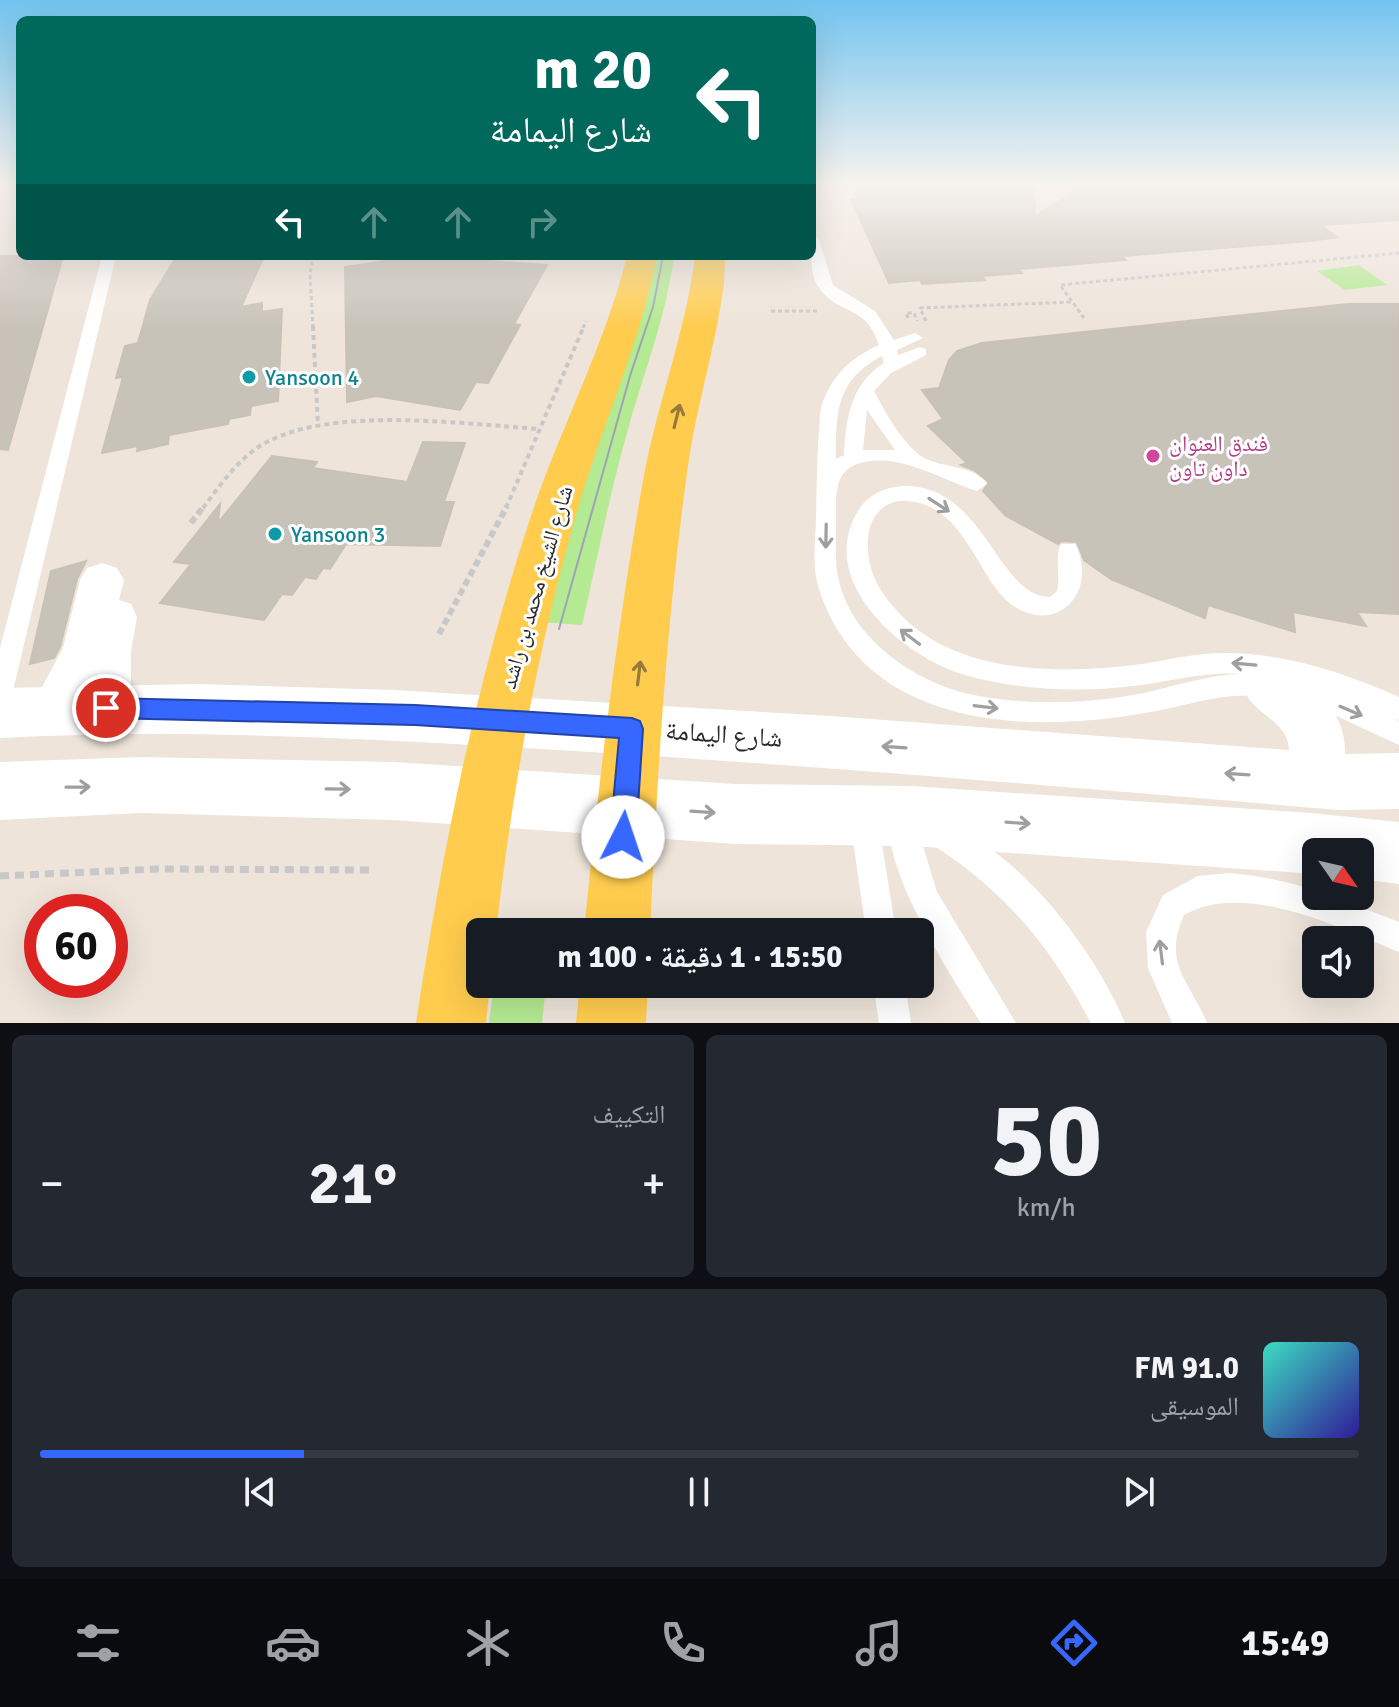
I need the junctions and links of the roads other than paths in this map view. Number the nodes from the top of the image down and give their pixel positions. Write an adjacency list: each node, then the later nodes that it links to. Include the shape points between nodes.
1 (816, 253): 6 (lane, via 826,287 874,317 887,336)
2 (108, 260): 15 (lane)
3 (641, 260): 19 (main road, شارع الشيخ محمد بن راشد, via 552,518)
4 (710, 260): 20 (main road, one-way to 4, via 671,440 704,310)
5 (918, 345): 6 (lane)
6 (891, 355): 7 (lane); 11 (lane, via 854,365 832,394)
7 (864, 389): 8 (lane); 9 (lane)
8 (853, 459): 9 (lane); 11 (lane, via 832,474)
9 (912, 459): 10 (lane)
10 (977, 484)
11 (827, 485): 14 (lane, one-way to 14, via 825,565 840,613 878,659 937,695 1006,710 1094,709 1135,705 1212,685)
12 (1068, 550): 17 (lane, one-way to 12, via 1339,684 1264,666 1194,664 1123,677 987,672 932,652 909,637 874,600 857,560 859,532 869,509 895,494 931,499 946,509 978,540 1010,590 1032,605 1057,605 1065,599 1071,580)
13 (113, 577): 16 (street, via 85,652)
14 (1269, 685): 21 (lane, one-way to 21, via 1335,704); 22 (street, via 1305,715 1315,733 1318,751)
15 (0, 695)
16 (81, 709): 18 (street, شارع اليمامة); 19 (street, شارع اليمامة)
17 (1399, 709)
18 (0, 713)
19 (500, 721): 20 (street, شارع اليمامة); 25 (main road, شارع الشيخ محمد بن راشد)
20 (632, 729): 22 (street, شارع اليمامة, one-way to 20); 26 (main road)
21 (1399, 733)
22 (1303, 779): 23 (street, شارع اليمامة)
23 (1399, 781)
24 (0, 791): 25 (street, one-way to 25, via 141,785)
25 (487, 796): 26 (street); 34 (main road, شارع الشيخ محمد بن راشد)
26 (625, 807): 27 (street, one-way to 27); 29 (main road)
27 (892, 816): 28 (street, one-way to 28); 30 (lane); 37 (lane, via 925,904); 38 (lane, via 991,866 1022,893 1075,962)
28 (1399, 853)
29 (618, 918)
30 (882, 918)
31 (1399, 937): 39 (lane, one-way to 31, via 1166,979 1158,945 1163,918 1178,898 1201,888 1300,899)
32 (613, 998): 35 (main road)
33 (891, 998): 36 (lane)
34 (451, 1023)
35 (611, 1023)
36 (895, 1023)
37 (1000, 1023)
38 (1109, 1023)
39 (1191, 1023)

